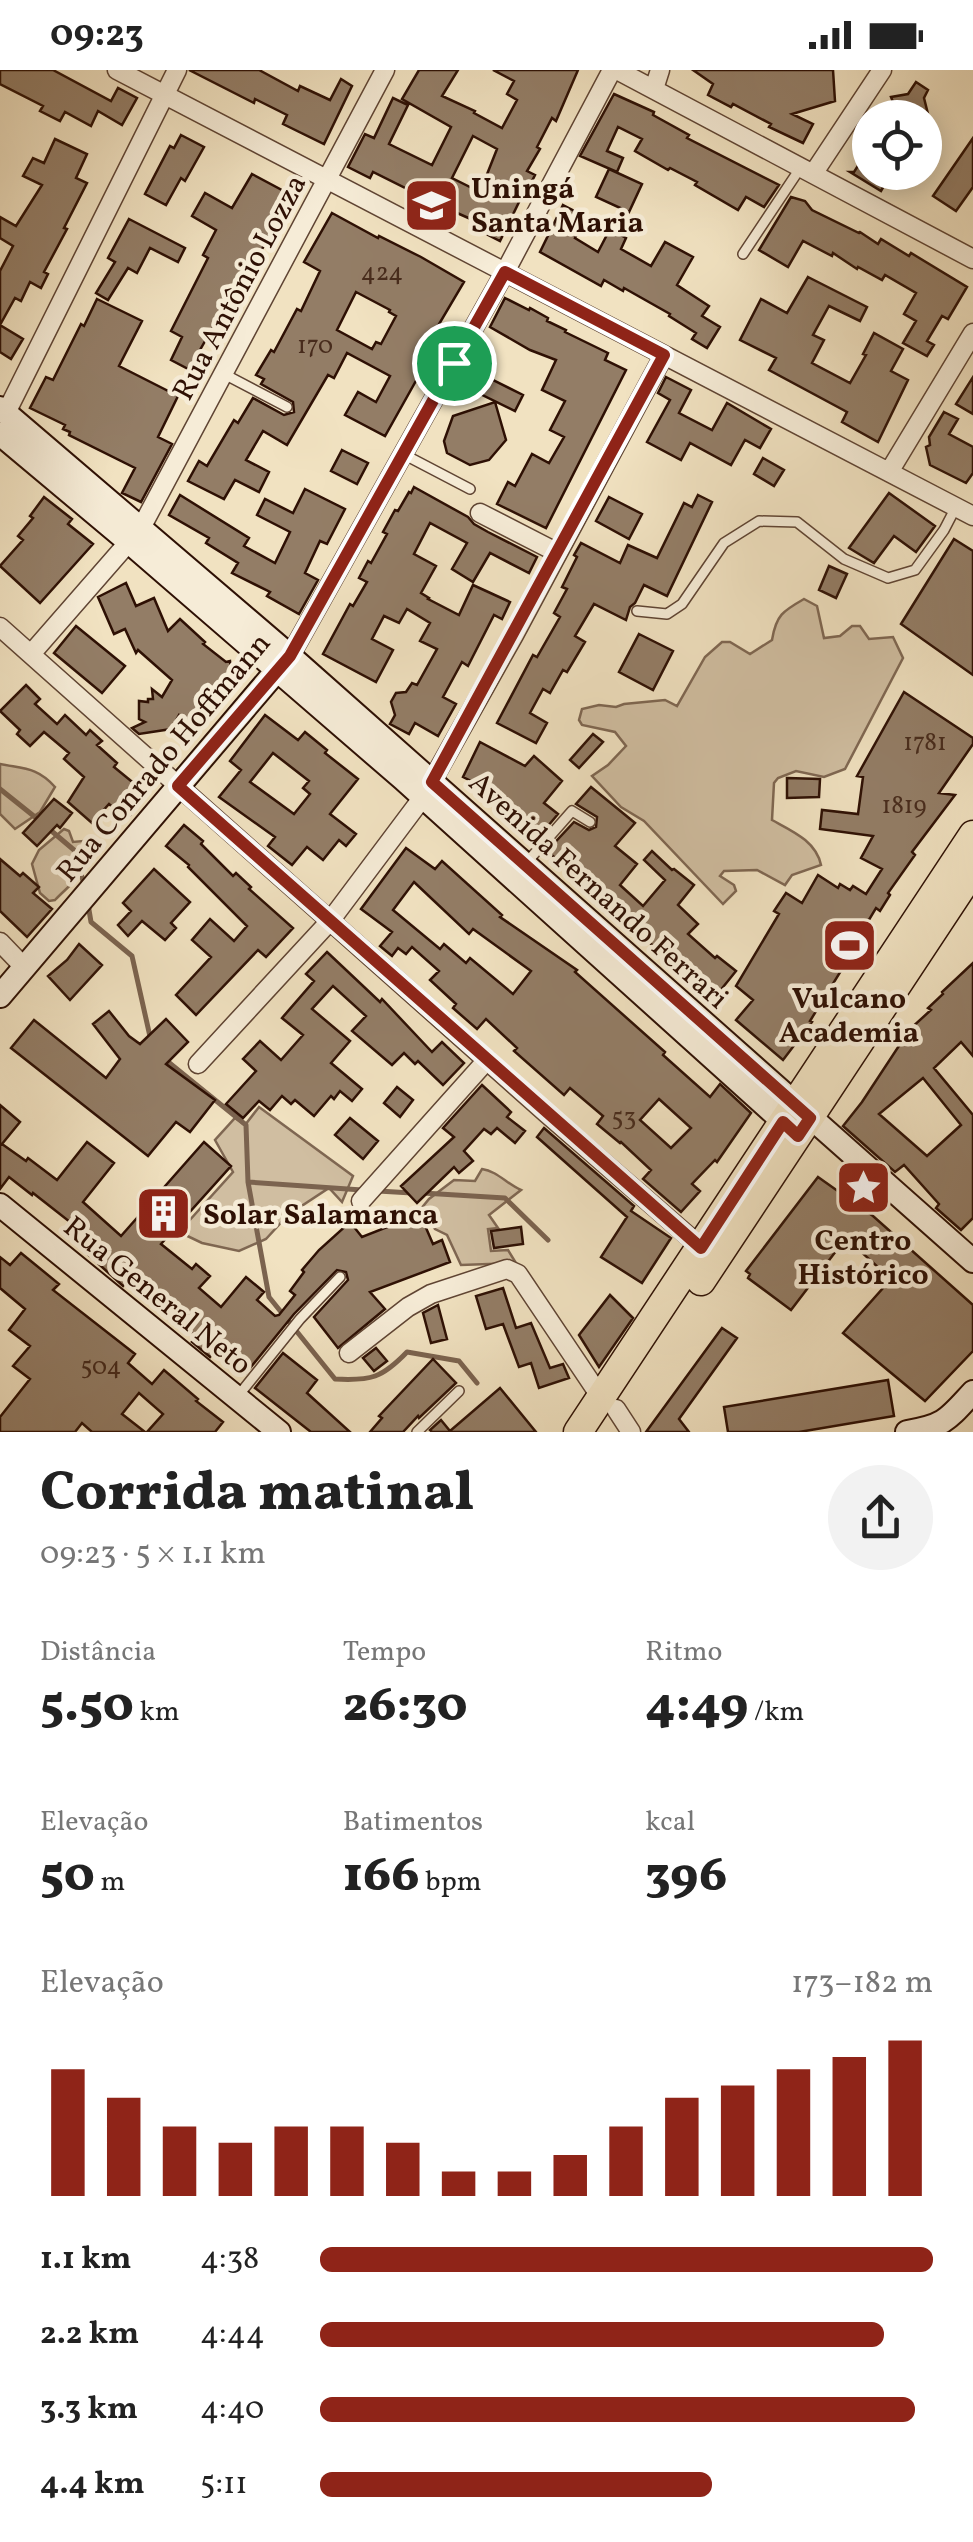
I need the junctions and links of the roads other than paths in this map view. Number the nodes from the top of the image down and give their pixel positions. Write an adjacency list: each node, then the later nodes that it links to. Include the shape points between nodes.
1 (117, 70): 8 (street)
2 (177, 70): 8 (street)
3 (385, 70): 10 (street, Rua Antônio Lozza)
4 (615, 70): 7 (street); 13 (street, Rua Conrado Hoffmann)
5 (660, 70): 7 (street)
6 (882, 70): 9 (street)
7 (654, 90): 9 (street)
8 (165, 95): 10 (street); 18 (street)
9 (807, 171): 11 (lane); 12 (street)
10 (327, 180): 13 (street); 16 (street, Rua Antônio Lozza)
11 (743, 254)
12 (973, 258)
13 (505, 272): 15 (street); 19 (street, Rua Conrado Hoffmann)
14 (973, 333): 20 (street)
15 (664, 355): 20 (street); 26 (street)
16 (224, 374): 17 (lane); 25 (street, Rua Antônio Lozza)
17 (287, 407)
18 (2, 419): 25 (main road, Avenida Fernando Ferrari)
19 (404, 454): 21 (lane); 30 (street, Rua Conrado Hoffmann)
20 (889, 472): 22 (street)
21 (470, 489)
22 (956, 507): 24 (street); 27 (lane, via 915,570 888,578 844,559 797,522 759,522 724,543 682,604 667,614)
23 (480, 513): 26 (street)
24 (973, 516)
25 (135, 535): 29 (street, Rua Antônio Lozza); 30 (main road, Avenida Fernando Ferrari)
26 (558, 553): 32 (street)
27 (637, 611)
28 (0, 626): 29 (street)
29 (31, 654): 31 (street)
30 (283, 663): 31 (main road, Rua Conrado Hoffmann); 32 (main road, Avenida Fernando Ferrari)
31 (178, 786): 37 (street); 39 (main road, Rua Conrado Hoffmann)
32 (428, 789): 35 (main road, Avenida Fernando Ferrari); 37 (street); 43 (main road, Avenida Fernando Ferrari)
33 (590, 822): 35 (lane, via 572,811)
34 (973, 835): 43 (main road)
35 (525, 864): 43 (main road, Avenida Fernando Ferrari)
36 (973, 870): 43 (main road)
37 (330, 921): 41 (street); 42 (street)
38 (0, 942): 39 (street)
39 (24, 967): 40 (main road, Rua Conrado Hoffmann)
40 (0, 996)
41 (487, 1060): 44 (street); 46 (street)
42 (198, 1064)
43 (796, 1120): 46 (main road); 47 (main road); 53 (main road)
44 (360, 1201)
45 (0, 1205): 52 (main road, Rua General Neto)
46 (701, 1248): 53 (main road)
47 (973, 1261)
48 (340, 1277): 52 (lane)
49 (349, 1354): 53 (street, via 420,1300 507,1269 518,1274)
50 (459, 1391): 55 (lane)
51 (973, 1392): 57 (main road, via 946,1421)
52 (237, 1398): 54 (main road, Rua General Neto)
53 (612, 1418): 56 (main road)
54 (279, 1432)
55 (417, 1432)
56 (578, 1432)
57 (907, 1432)

